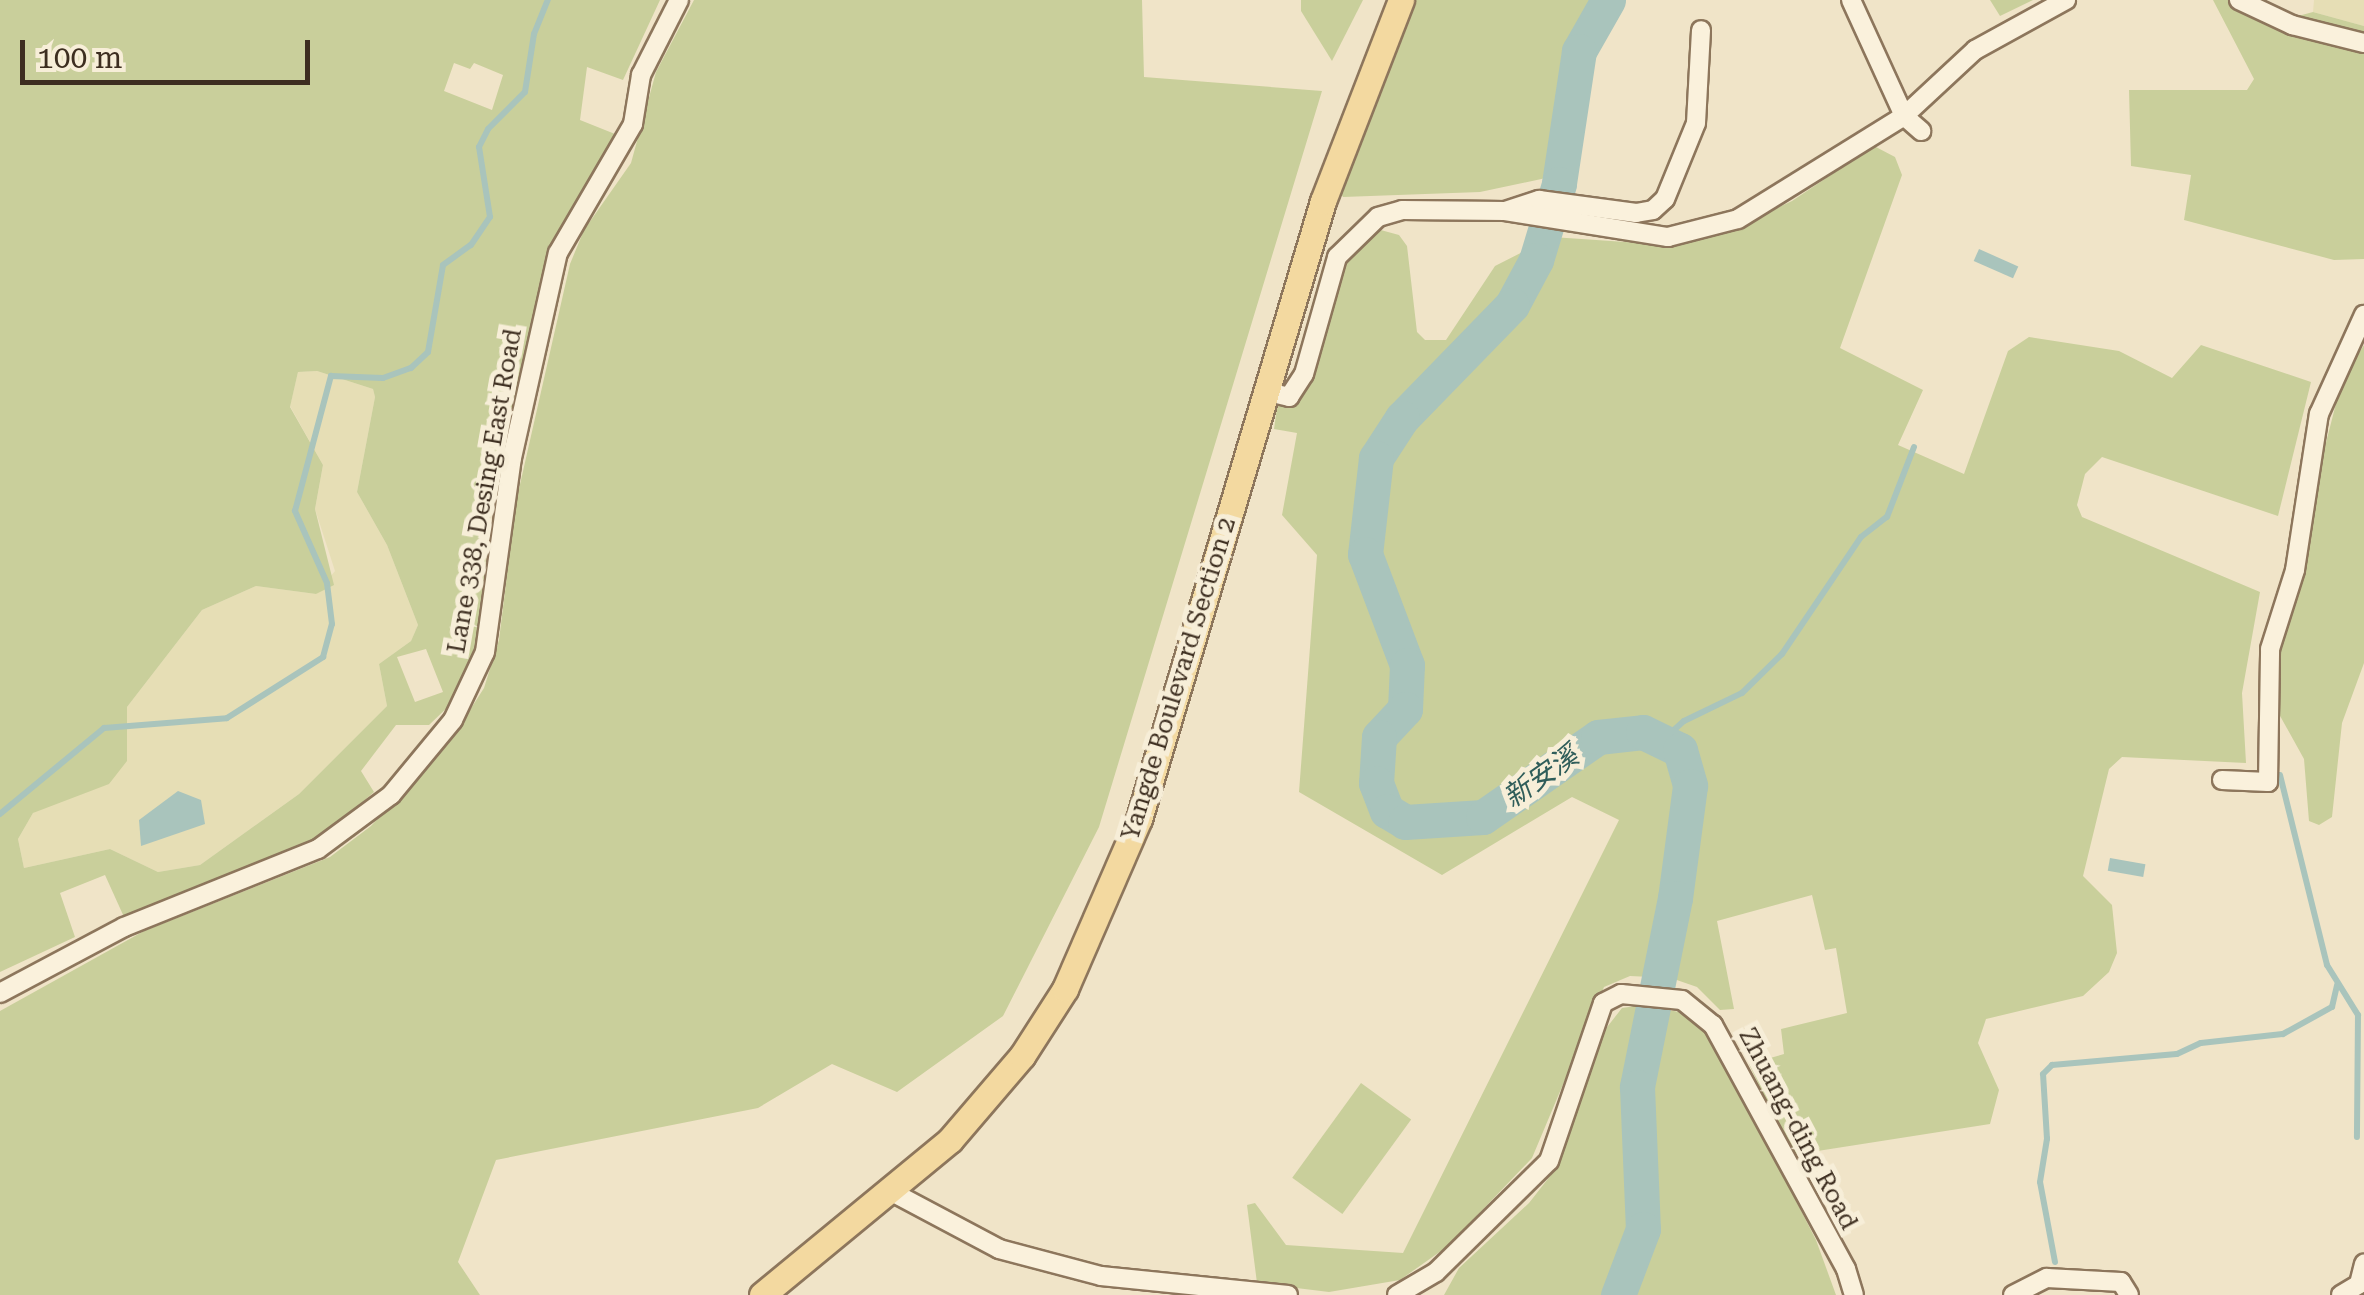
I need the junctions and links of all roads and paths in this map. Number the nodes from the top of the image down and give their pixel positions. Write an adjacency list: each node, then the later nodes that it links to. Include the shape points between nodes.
1 (678, 0): 14 (street, Lane 338, Desing East Road, via 641,76 633,124 558,253 512,458 484,652 452,720 390,795 318,850 124,927)
2 (1401, 0): 12 (main road, Yangde Boulevard Section 2, via 1323,202)
3 (1851, 0): 8 (street)
4 (2066, 0): 8 (street, via 1974,50)
5 (2238, 0): 7 (street, via 2292,25)
6 (1701, 30): 10 (street, via 1696,124 1665,198 1636,214 1539,200)
7 (2364, 43)
8 (1904, 116): 9 (street); 10 (street, via 1738,218 1668,237)
9 (1921, 131)
10 (1504, 211): 12 (street, via 1402,210 1357,232 1337,257 1304,374 1288,398)
11 (2364, 316): 13 (street, via 2319,414 2294,570 2270,649 2268,782)
12 (1268, 392): 15 (main road, Yangde Boulevard Section 2, via 1138,819 1065,990 1022,1056 950,1140)
13 (2222, 780)
14 (0, 993)
15 (892, 1192): 17 (main road, Yangde Boulevard Section 2); 18 (street, via 999,1249 1101,1276)
16 (2364, 1264): 23 (street, via 2359,1284)
17 (762, 1295)
18 (1288, 1295)
19 (1398, 1295): 20 (street, Zhuang-ding Road, via 1436,1272 1549,1161 1603,1003 1621,994 1682,1000 1702,1010 1735,1060)
20 (1854, 1295)
21 (2013, 1295): 22 (street, via 2047,1278 2121,1282)
22 (2130, 1295)
23 (2341, 1295)

